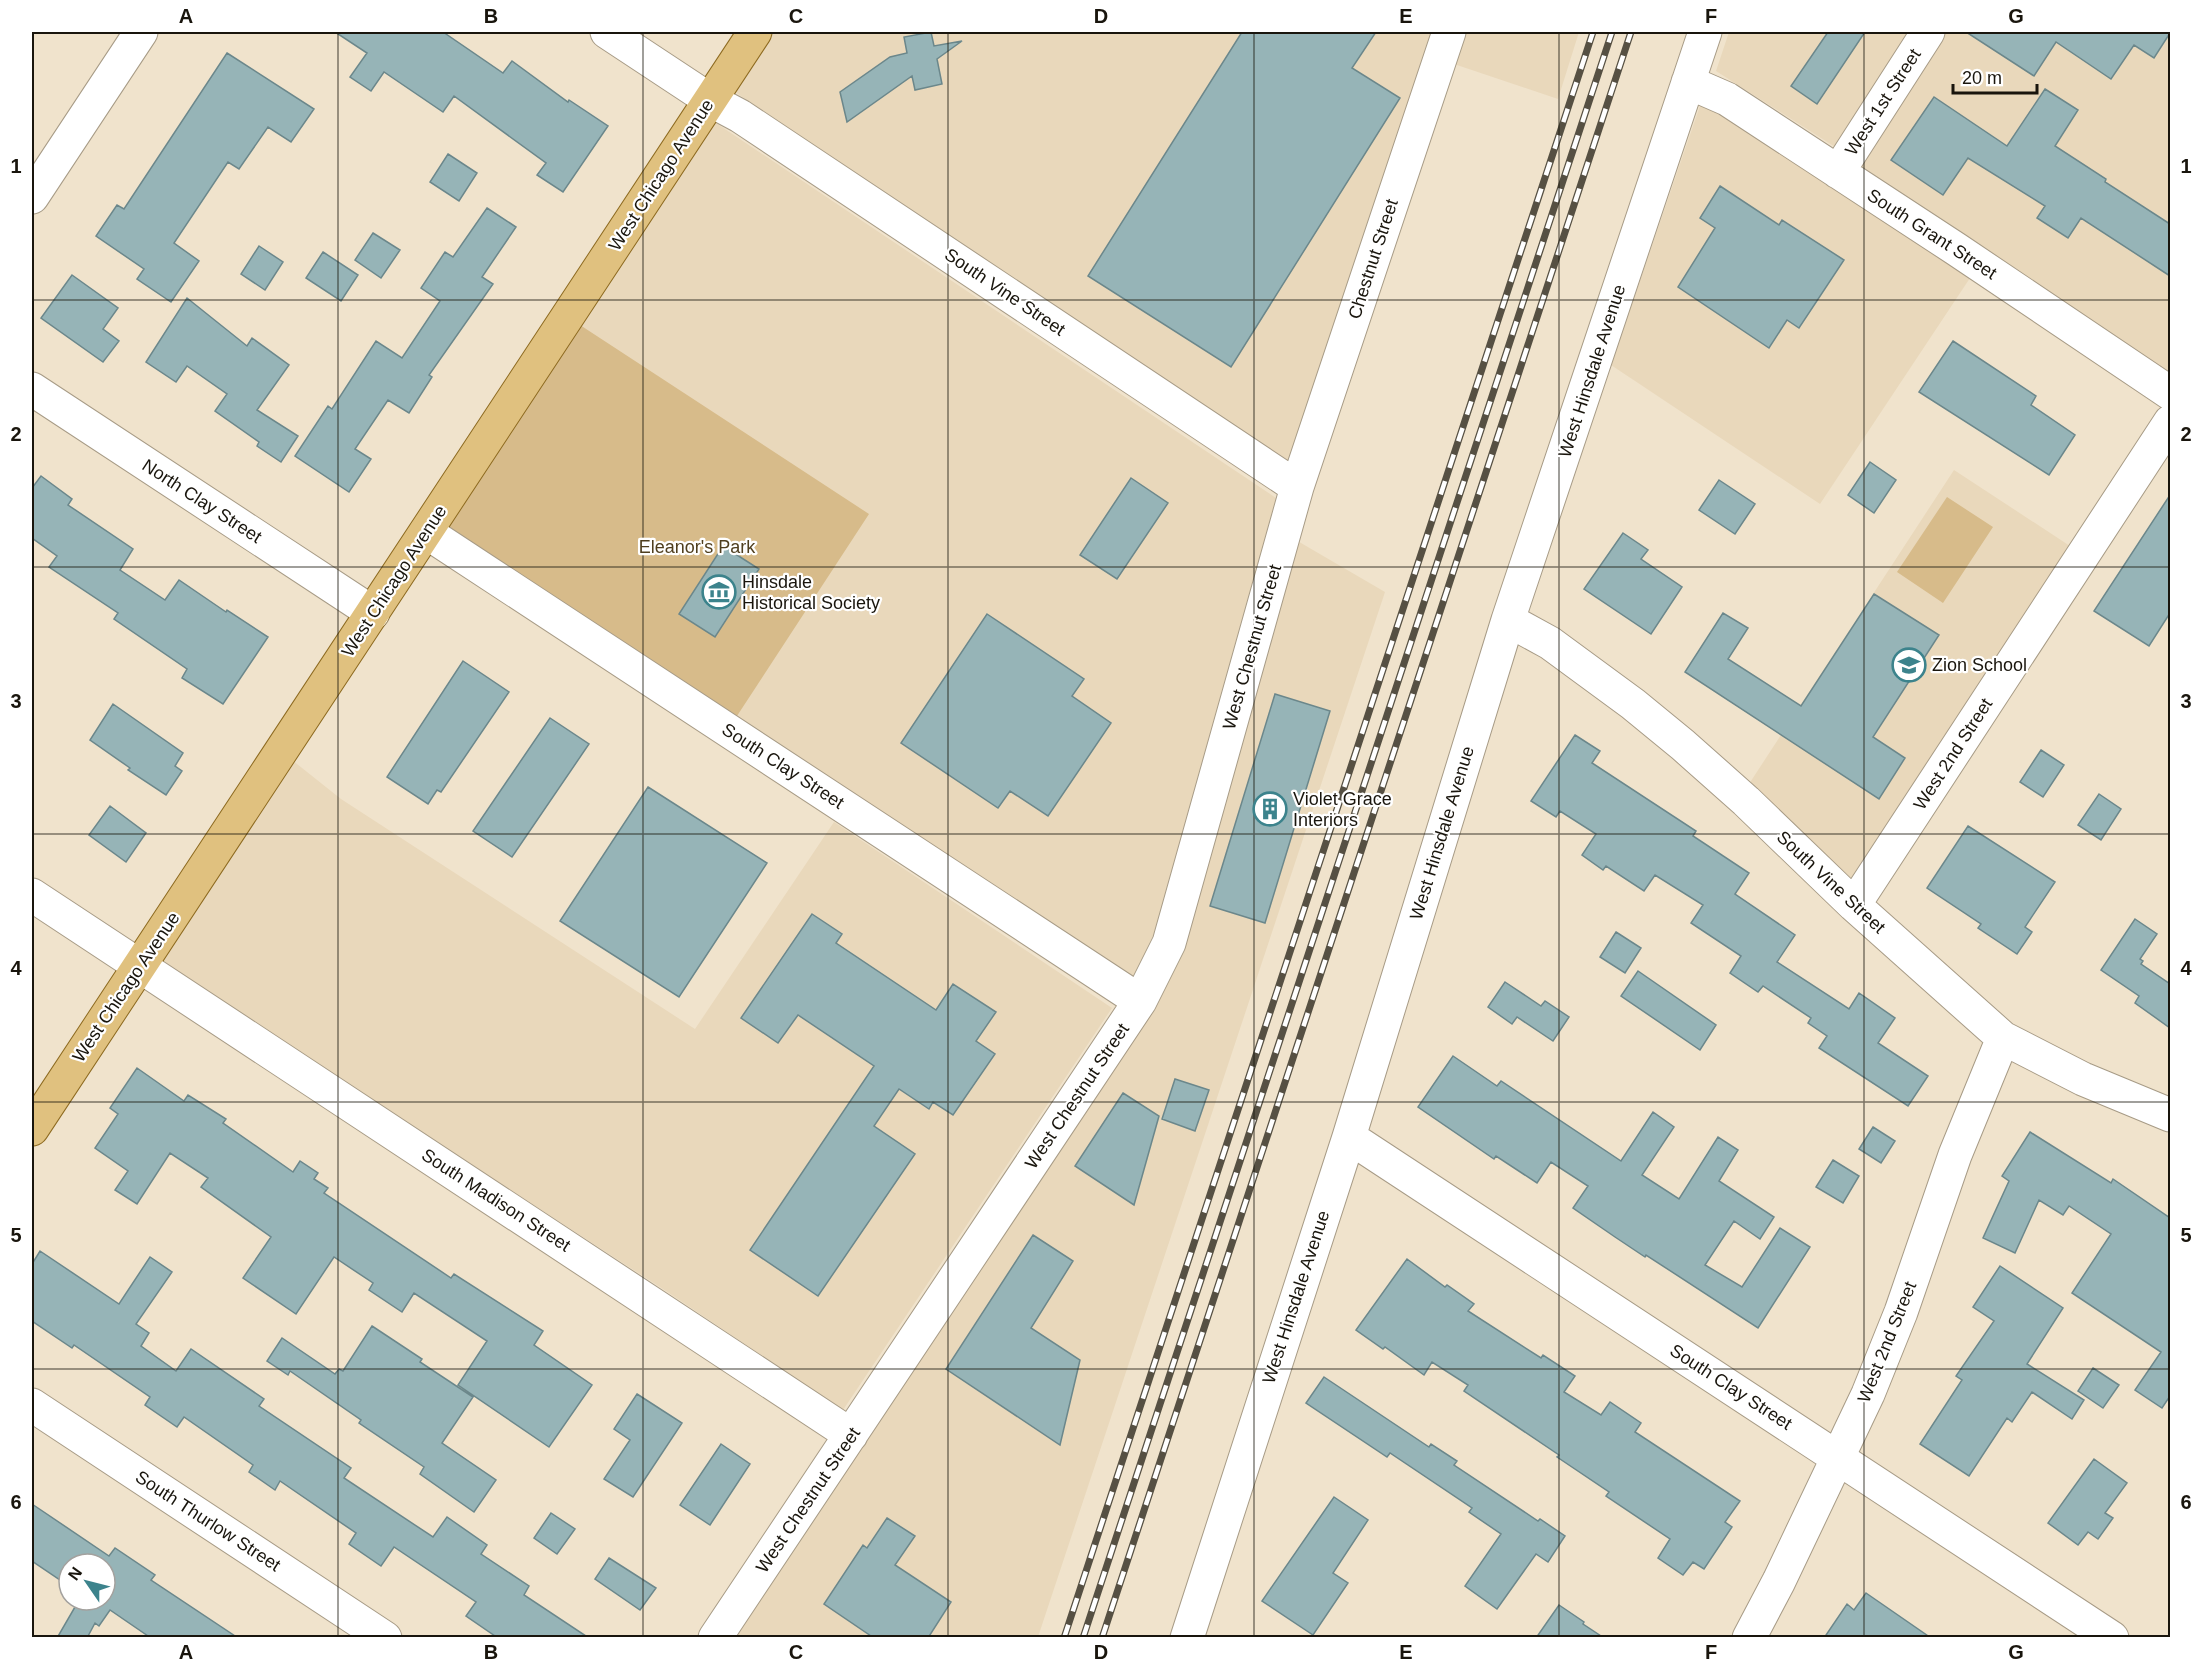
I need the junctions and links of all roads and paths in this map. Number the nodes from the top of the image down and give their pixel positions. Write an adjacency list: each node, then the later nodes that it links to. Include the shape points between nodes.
1 (141, 32): 10 (street)
2 (607, 32): 8 (street, South Vine Street)
3 (755, 32): 8 (main road, West Chicago Avenue)
4 (1449, 32): 14 (street, Chestnut Street)
5 (1705, 32): 7 (street, West Hinsdale Avenue)
6 (1928, 32): 9 (street, West 1st Street)
7 (1688, 82): 9 (street, South Grant Street, via 1727,99); 17 (street, West Hinsdale Avenue)
8 (710, 99): 14 (street, South Vine Street); 15 (main road, West Chicago Avenue)
9 (1838, 172): 12 (street, South Grant Street)
10 (32, 197)
11 (32, 389): 16 (street, North Clay Street)
12 (2170, 393)
13 (2170, 422): 19 (street, West 2nd Street)
14 (1297, 487): 21 (street, West Chestnut Street, via 1169,943)
15 (426, 532): 16 (main road, West Chicago Avenue); 21 (street, South Clay Street)
16 (373, 613): 20 (main road, West Chicago Avenue)
17 (1508, 620): 19 (street, South Vine Street, via 1550,644 1683,745); 25 (street, West Hinsdale Avenue)
18 (32, 895): 20 (street, South Madison Street)
19 (1854, 905): 22 (street, South Vine Street)
20 (140, 966): 24 (main road, West Chicago Avenue); 27 (street, South Madison Street)
21 (1140, 1001): 27 (street, West Chestnut Street)
22 (2003, 1038): 23 (street, South Vine Street, via 2084,1079); 28 (street, West 2nd Street, via 1955,1155 1901,1312)
23 (2170, 1115)
24 (32, 1129)
25 (1349, 1137): 28 (street, South Clay Street); 31 (street, West Hinsdale Avenue)
26 (32, 1405): 29 (street, South Thurlow Street)
27 (851, 1435): 30 (street, West Chestnut Street)
28 (1838, 1457): 32 (street, West 2nd Street); 33 (street, South Clay Street)
29 (385, 1638)
30 (715, 1638)
31 (1187, 1638)
32 (1749, 1638)
33 (2112, 1638)

